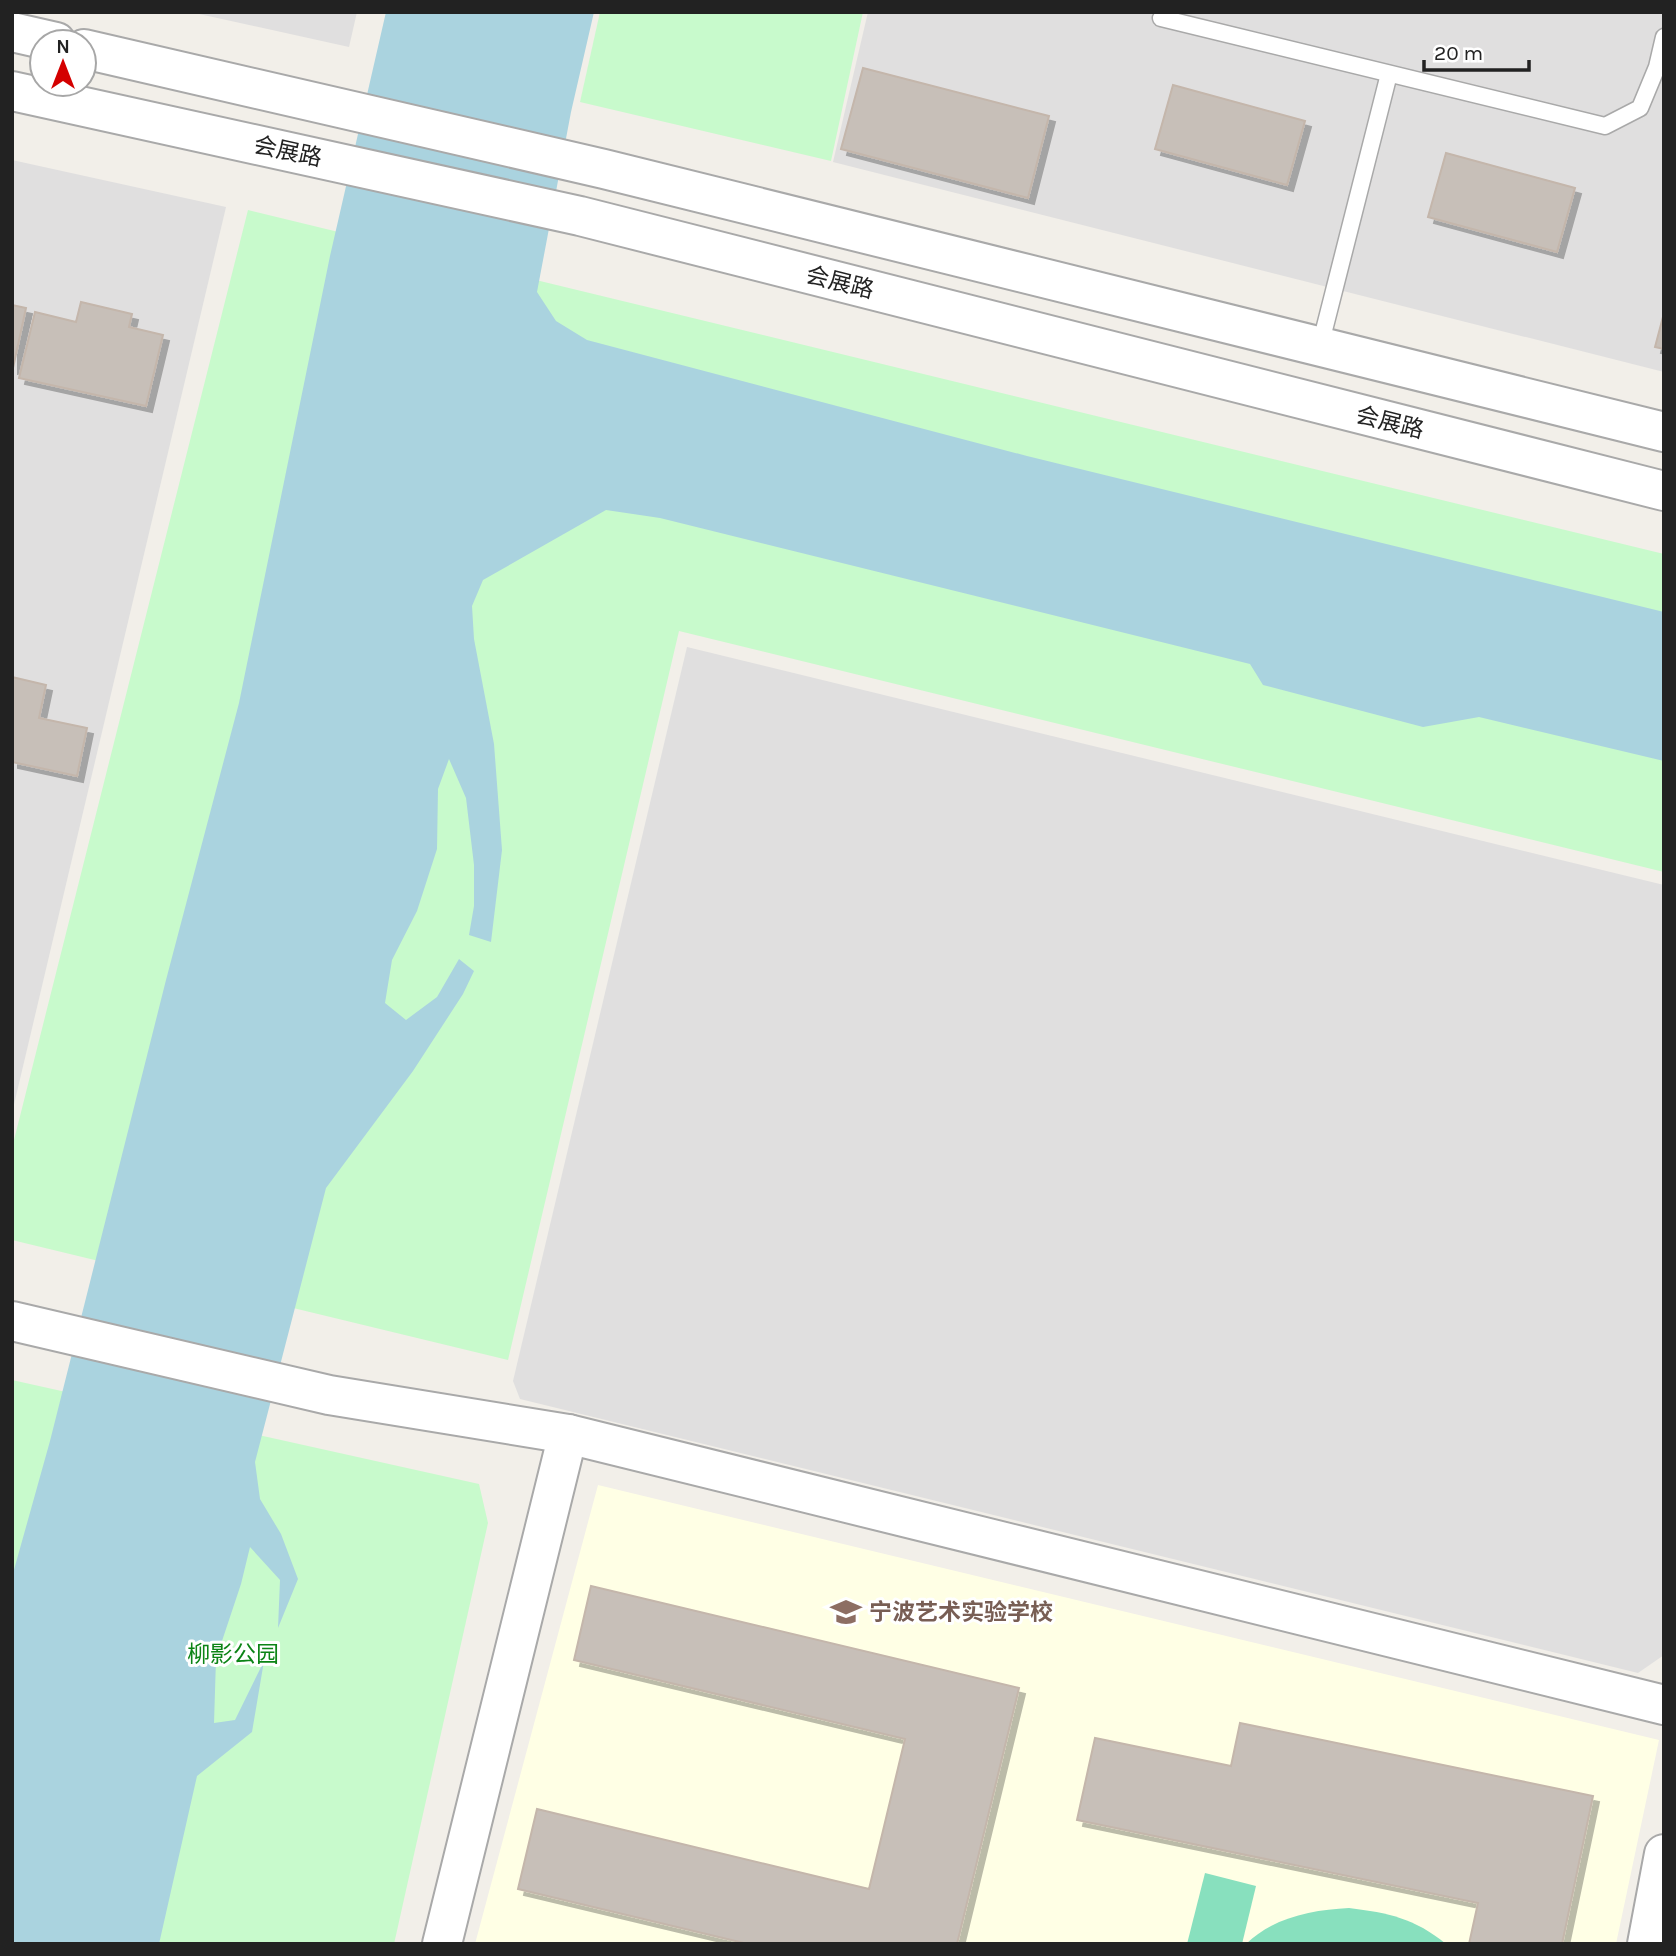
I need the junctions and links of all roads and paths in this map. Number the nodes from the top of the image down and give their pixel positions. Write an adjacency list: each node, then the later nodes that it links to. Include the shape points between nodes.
1 (1161, 18): 4 (lane)
2 (1664, 37): 4 (lane, via 1640,108 1605,126)
3 (98, 51): 6 (street, via 604,169)
4 (1389, 74): 6 (lane)
5 (12, 91): 8 (street, 会展路, via 580,216)
6 (1320, 347): 7 (street)
7 (1664, 432)
8 (1664, 491)
9 (12, 1321): 10 (street, via 329,1395)
10 (568, 1434): 11 (street); 13 (street)
11 (1664, 1705)
12 (1664, 1854): 14 (street)
13 (442, 1944)
14 (1647, 1944)

